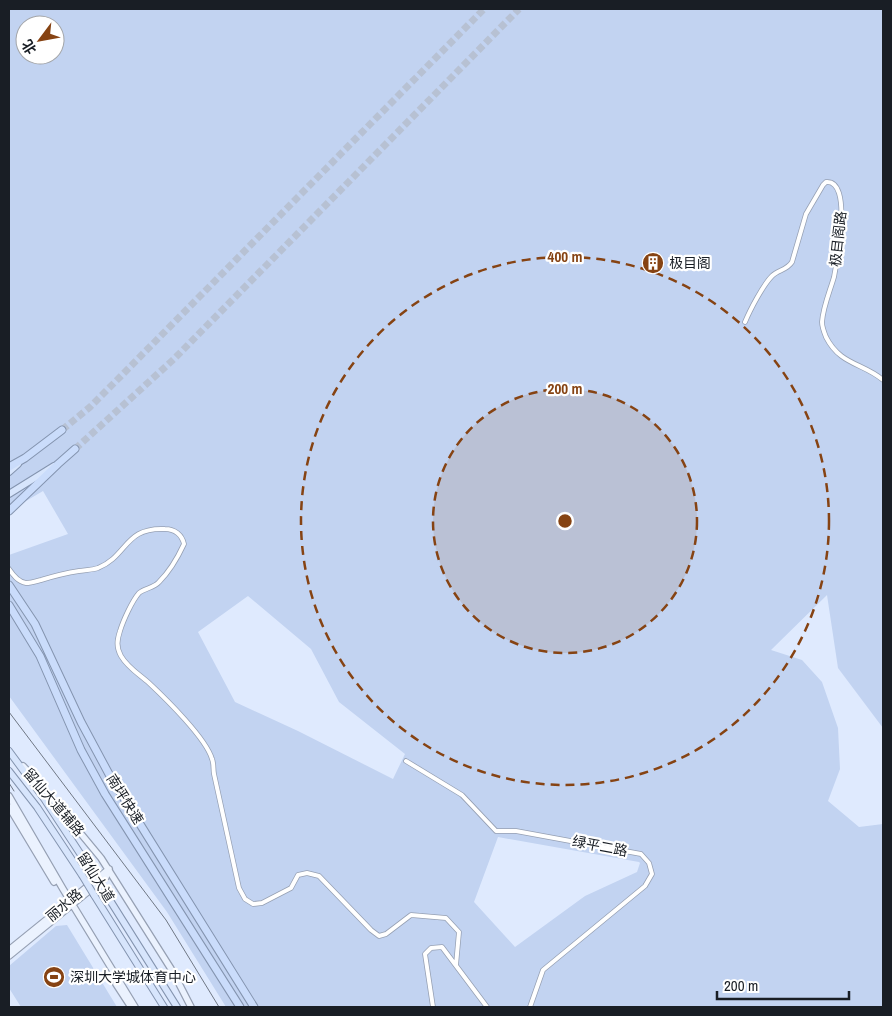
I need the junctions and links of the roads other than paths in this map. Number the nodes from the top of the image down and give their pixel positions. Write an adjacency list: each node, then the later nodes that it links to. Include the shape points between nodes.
1 (745, 322): 2 (street, 极目阁路, via 772,276 792,262 806,214 823,185 833,182 841,197 842,214 823,329 830,343 845,359)
2 (883, 380)
3 (62, 430): 5 (highway)
4 (75, 449): 6 (highway)
5 (25, 458): 7 (highway); 8 (main road)
6 (58, 464): 9 (main road); 10 (highway)
7 (9, 467)
8 (9, 472)
9 (9, 494)
10 (9, 511)
11 (9, 569): 23 (street, via 18,580 29,583 98,568 139,532 170,529 182,537 184,544 163,578 133,601 116,643 129,667 188,723 206,747 212,759 238,888 245,900 252,904 262,903 291,888 298,875 319,876 379,936 411,915 446,918 459,932)
12 (9, 585): 30 (highway, 南坪快速, via 39,632 110,776)
13 (9, 605): 29 (highway, 南坪快速, via 40,656 81,750 101,787)
14 (9, 752): 19 (main road, 留仙大道辅路, via 46,790); 27 (main road, 留仙大道, bridge, via 45,800)
15 (406, 761): 33 (street, 绿平二路, via 462,795 496,831 516,831 623,849 641,854 649,862 652,874 646,886 543,970)
16 (9, 771): 26 (main road, 留仙大道, bridge, via 82,875)
17 (9, 796): 20 (main road)
18 (9, 807): 20 (main road)
19 (108, 869): 20 (main road, 丽水路, via 106,877); 28 (main road, 留仙大道辅路, via 173,972)
20 (70, 903): 21 (main road, 丽水路); 22 (main road, 丽水路); 24 (main road); 25 (main road)
21 (9, 950)
22 (9, 956)
23 (456, 965): 31 (street, via 442,947 431,948 425,954); 32 (street)
24 (131, 1007)
25 (135, 1007)
26 (164, 1007)
27 (177, 1007)
28 (190, 1007)
29 (240, 1007)
30 (254, 1007)
31 (433, 1007)
32 (487, 1007)
33 (530, 1007)

